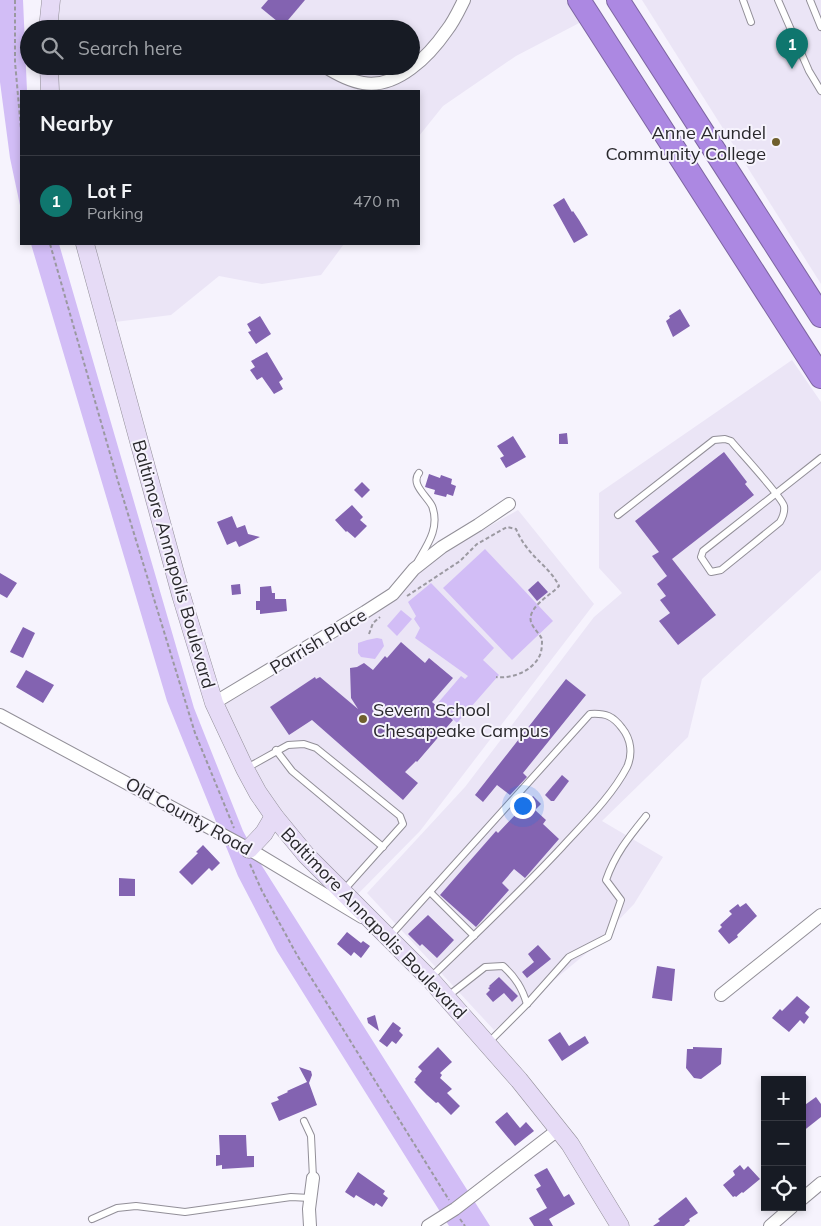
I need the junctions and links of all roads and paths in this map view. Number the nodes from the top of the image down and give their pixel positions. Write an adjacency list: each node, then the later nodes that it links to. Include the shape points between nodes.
1 (15, 0): 18 (path, via 15,62)
2 (51, 0): 9 (street)
3 (464, 0): 12 (street, via 447,30)
4 (579, 0): 22 (highway)
5 (618, 0): 21 (highway)
6 (743, 0): 10 (lane)
7 (778, 0): 17 (lane)
8 (810, 0): 11 (lane)
9 (49, 20)
10 (751, 22)
11 (821, 27)
12 (420, 60)
13 (49, 75): 16 (street)
14 (340, 75): 15 (street, via 363,84 389,82)
15 (403, 75)
16 (50, 90)
17 (821, 92)
18 (20, 118)
19 (50, 245): 39 (path, via 195,733)
20 (85, 245): 33 (street, Baltimore Annapolis Boulevard, via 172,564)
21 (821, 316)
22 (821, 377)
23 (821, 458): 25 (lane)
24 (419, 473): 28 (lane, via 416,483 432,506 436,521 426,549)
25 (775, 493): 25 (lane, via 784,505 780,522 721,570 711,572 701,557 703,551); 27 (lane, via 731,441 714,440)
26 (509, 504): 28 (street, Parrish Place)
27 (618, 515)
28 (414, 569): 33 (street, Parrish Place, via 392,594 366,612)
29 (404, 599): 32 (path, via 460,560 477,544 507,527 516,528 526,548 559,586 538,604 531,615 531,622 542,639 539,657 522,673)
30 (384, 614): 31 (path, via 373,624)
31 (369, 634)
32 (496, 677)
33 (214, 703): 36 (street, Baltimore Annapolis Boulevard)
34 (0, 715): 41 (street, Old County Road)
35 (276, 750): 36 (lane); 40 (lane, via 292,771); 40 (lane, via 304,744 316,748 400,816 403,824)
36 (244, 769): 37 (street, Baltimore Annapolis Boulevard)
37 (274, 816): 41 (street); 42 (street, Baltimore Annapolis Boulevard)
38 (646, 816): 51 (lane, via 612,862 606,880 621,900 608,937 569,957)
39 (237, 835)
40 (383, 847): 42 (lane)
41 (248, 854): 45 (street, Old County Road); 59 (path, via 262,891 298,955)
42 (342, 892): 45 (street, Baltimore Annapolis Boulevard)
43 (430, 892): 46 (lane); 46 (lane, via 590,714 603,713 618,722 630,743 627,766 598,809); 47 (lane)
44 (821, 915): 49 (street)
45 (375, 924): 47 (street, Baltimore Annapolis Boulevard)
46 (474, 936): 48 (lane)
47 (389, 938): 48 (street, Baltimore Annapolis Boulevard)
48 (430, 979): 50 (street, Baltimore Annapolis Boulevard)
49 (721, 995)
50 (447, 997): 51 (lane, via 485,967 503,966 515,977); 52 (street, Baltimore Annapolis Boulevard)
51 (527, 1004): 52 (lane)
52 (488, 1043): 54 (street, Baltimore Annapolis Boulevard)
53 (304, 1121): 55 (lane, via 311,1136)
54 (559, 1129): 59 (street); 64 (street, Baltimore Annapolis Boulevard)
55 (313, 1178): 58 (street)
56 (821, 1183): 57 (street)
57 (806, 1196)
58 (310, 1198): 61 (lane, via 291,1197 185,1212 136,1206 117,1208); 62 (street)
59 (454, 1209): 63 (street)
60 (787, 1211): 65 (street)
61 (92, 1219)
62 (310, 1226)
63 (428, 1226)
64 (620, 1226)
65 (770, 1226)

